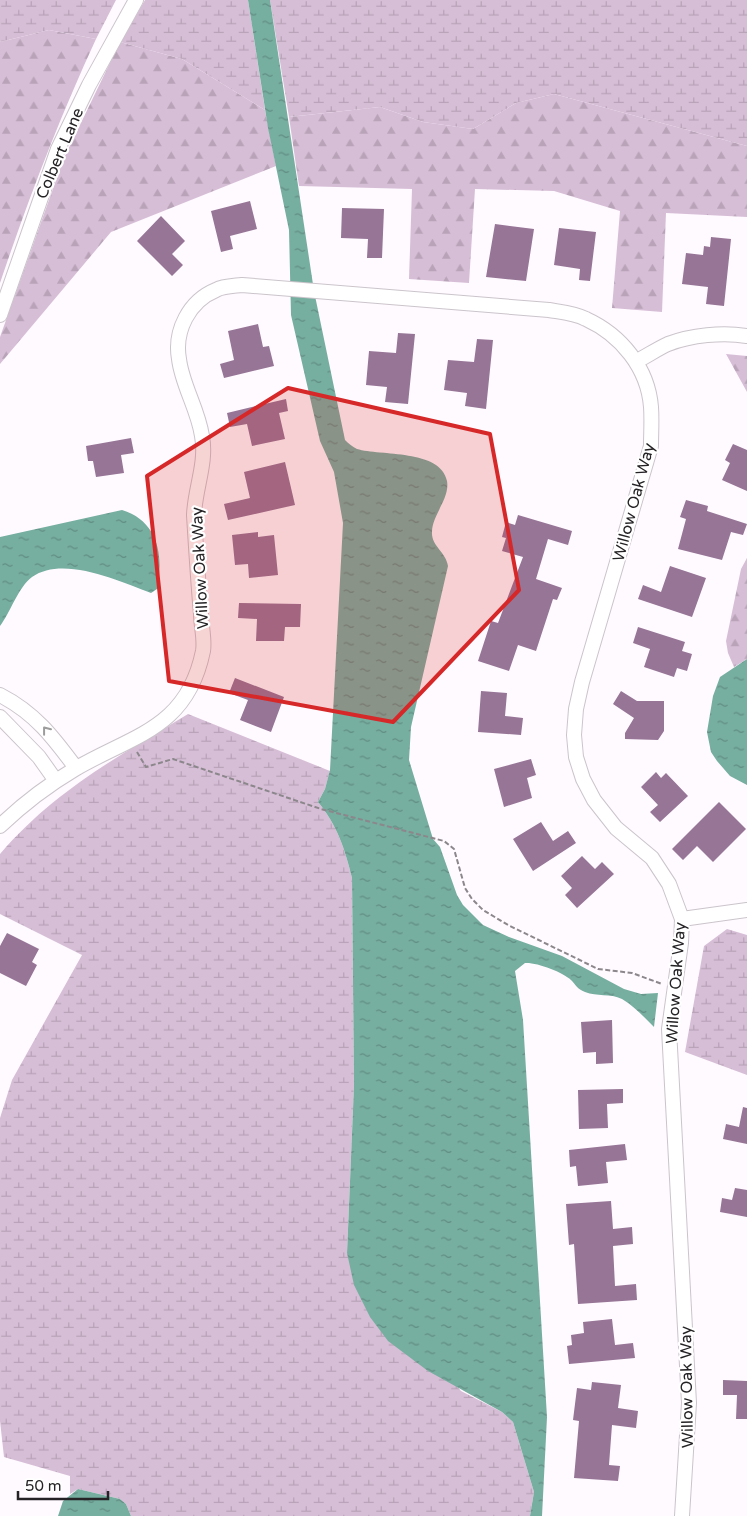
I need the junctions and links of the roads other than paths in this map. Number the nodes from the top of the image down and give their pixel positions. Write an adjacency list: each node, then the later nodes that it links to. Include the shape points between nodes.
1 (136, 0): 2 (street, Colbert Lane, via 58,149)
2 (0, 315)
3 (747, 336): 4 (street, via 685,339)
4 (636, 361): 9 (street, Willow Oak Way, via 626,347 585,318 549,310 242,285 217,289 197,301 178,338 179,359 202,438 203,467 195,494 194,515 203,650 185,697 168,718 131,741); 13 (street, Willow Oak Way, via 651,406 651,446 582,682 576,709 574,746 583,778 594,800 616,828 652,858 669,884)
5 (0, 695): 9 (street, one-way to 5, via 40,722 18,704)
6 (0, 717): 8 (street)
7 (0, 730): 8 (street)
8 (19, 738): 10 (street, via 40,757)
9 (76, 768): 10 (street, Willow Oak Way)
10 (56, 781): 11 (street, Willow Oak Way)
11 (0, 826)
12 (747, 910): 13 (street)
13 (682, 919): 14 (street, Willow Oak Way, via 669,1029 689,1403)
14 (682, 1516)

